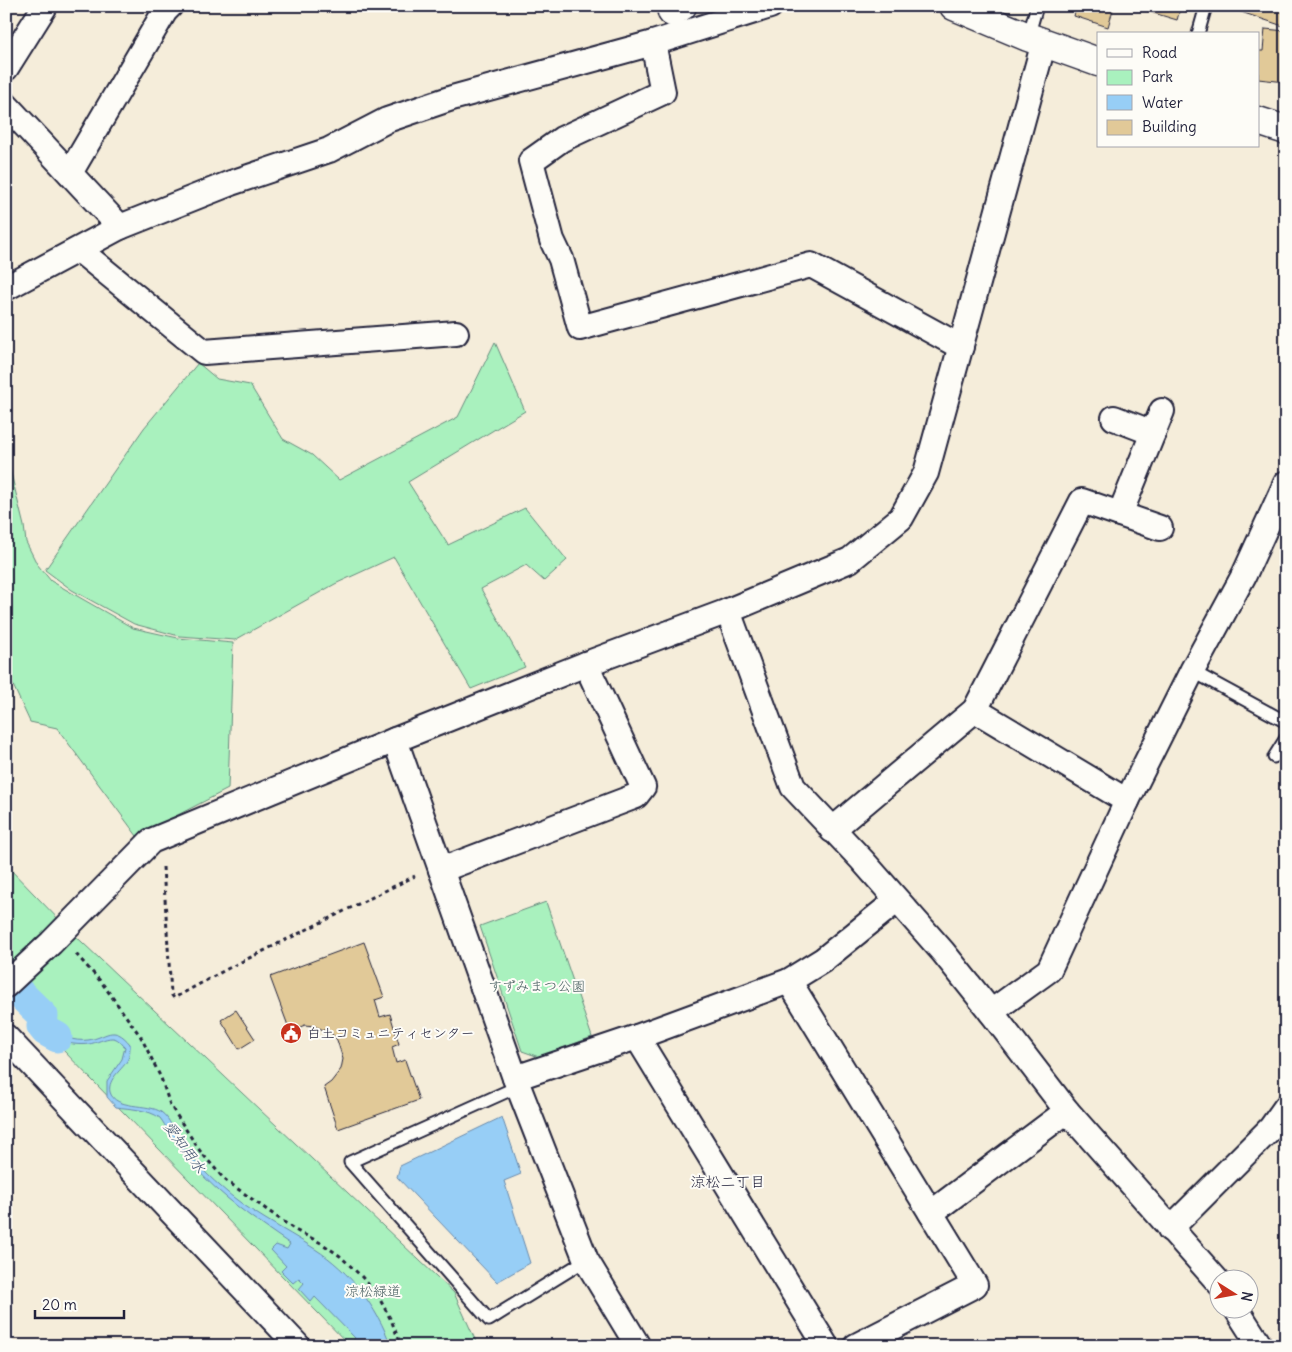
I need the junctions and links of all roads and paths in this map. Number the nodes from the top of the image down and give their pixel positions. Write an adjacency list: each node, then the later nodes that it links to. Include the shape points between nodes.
1 (45, 6): 13 (street)
2 (170, 6): 17 (street)
3 (672, 6): 4 (main road, via 672,12)
4 (682, 6)
5 (770, 6): 11 (street)
6 (954, 6): 10 (main road)
7 (1037, 6): 10 (lane)
8 (1206, 6): 9 (lane)
9 (1199, 32)
10 (1036, 40): 12 (main road); 22 (street)
11 (653, 43): 18 (street, via 452,98 387,120 329,150 231,183); 22 (street, via 663,92 562,139 531,160 580,328 811,265)
12 (1097, 62)
13 (6, 68)
14 (6, 105): 17 (street)
15 (1260, 121): 16 (main road)
16 (1286, 130)
17 (70, 173): 18 (street)
18 (120, 227): 19 (street)
19 (79, 250): 20 (street); 21 (street, via 204,352)
20 (6, 288)
21 (456, 333)
22 (961, 346): 29 (street, via 926,473 901,518 850,560)
23 (1162, 411): 25 (street)
24 (1114, 418): 25 (street)
25 (1153, 433): 27 (street)
26 (1286, 484): 31 (street, via 1244,575)
27 (1120, 514): 28 (street); 32 (street, via 1082,501)
28 (1160, 528)
29 (728, 611): 30 (street); 38 (street, via 793,787)
30 (586, 664): 35 (street); 40 (street, via 643,787 636,796)
31 (1192, 671): 33 (lane); 37 (street)
32 (974, 710): 37 (street); 38 (street)
33 (1286, 722)
34 (1286, 738): 36 (lane)
35 (394, 740): 39 (street); 40 (street)
36 (1274, 757)
37 (1127, 801): 45 (street, via 1049,970)
38 (832, 830): 41 (street)
39 (151, 841): 40 (path, via 163,868 171,994 174,998 227,969); 42 (street)
40 (431, 871): 48 (street)
41 (896, 901): 43 (street, via 823,960); 45 (street, via 943,952)
42 (55, 939): 44 (street); 57 (path, via 102,983 141,1037 170,1105 206,1158 224,1179 295,1230 340,1256 361,1276 377,1294)
43 (789, 982): 47 (street); 51 (street)
44 (6, 985)
45 (991, 1012): 50 (street)
46 (6, 1037): 56 (street)
47 (637, 1037): 48 (street); 59 (street)
48 (517, 1082): 53 (street); 53 (lane, via 350,1162 489,1320)
49 (1286, 1107): 52 (street, via 1271,1128)
50 (1067, 1111): 51 (street); 52 (street)
51 (931, 1213): 60 (street, via 975,1285)
52 (1170, 1229): 54 (street)
53 (586, 1260): 58 (street)
54 (1210, 1273)
55 (1243, 1320): 61 (street)
56 (298, 1346)
57 (401, 1346)
58 (638, 1346)
59 (826, 1346)
60 (856, 1346)
61 (1260, 1346)

